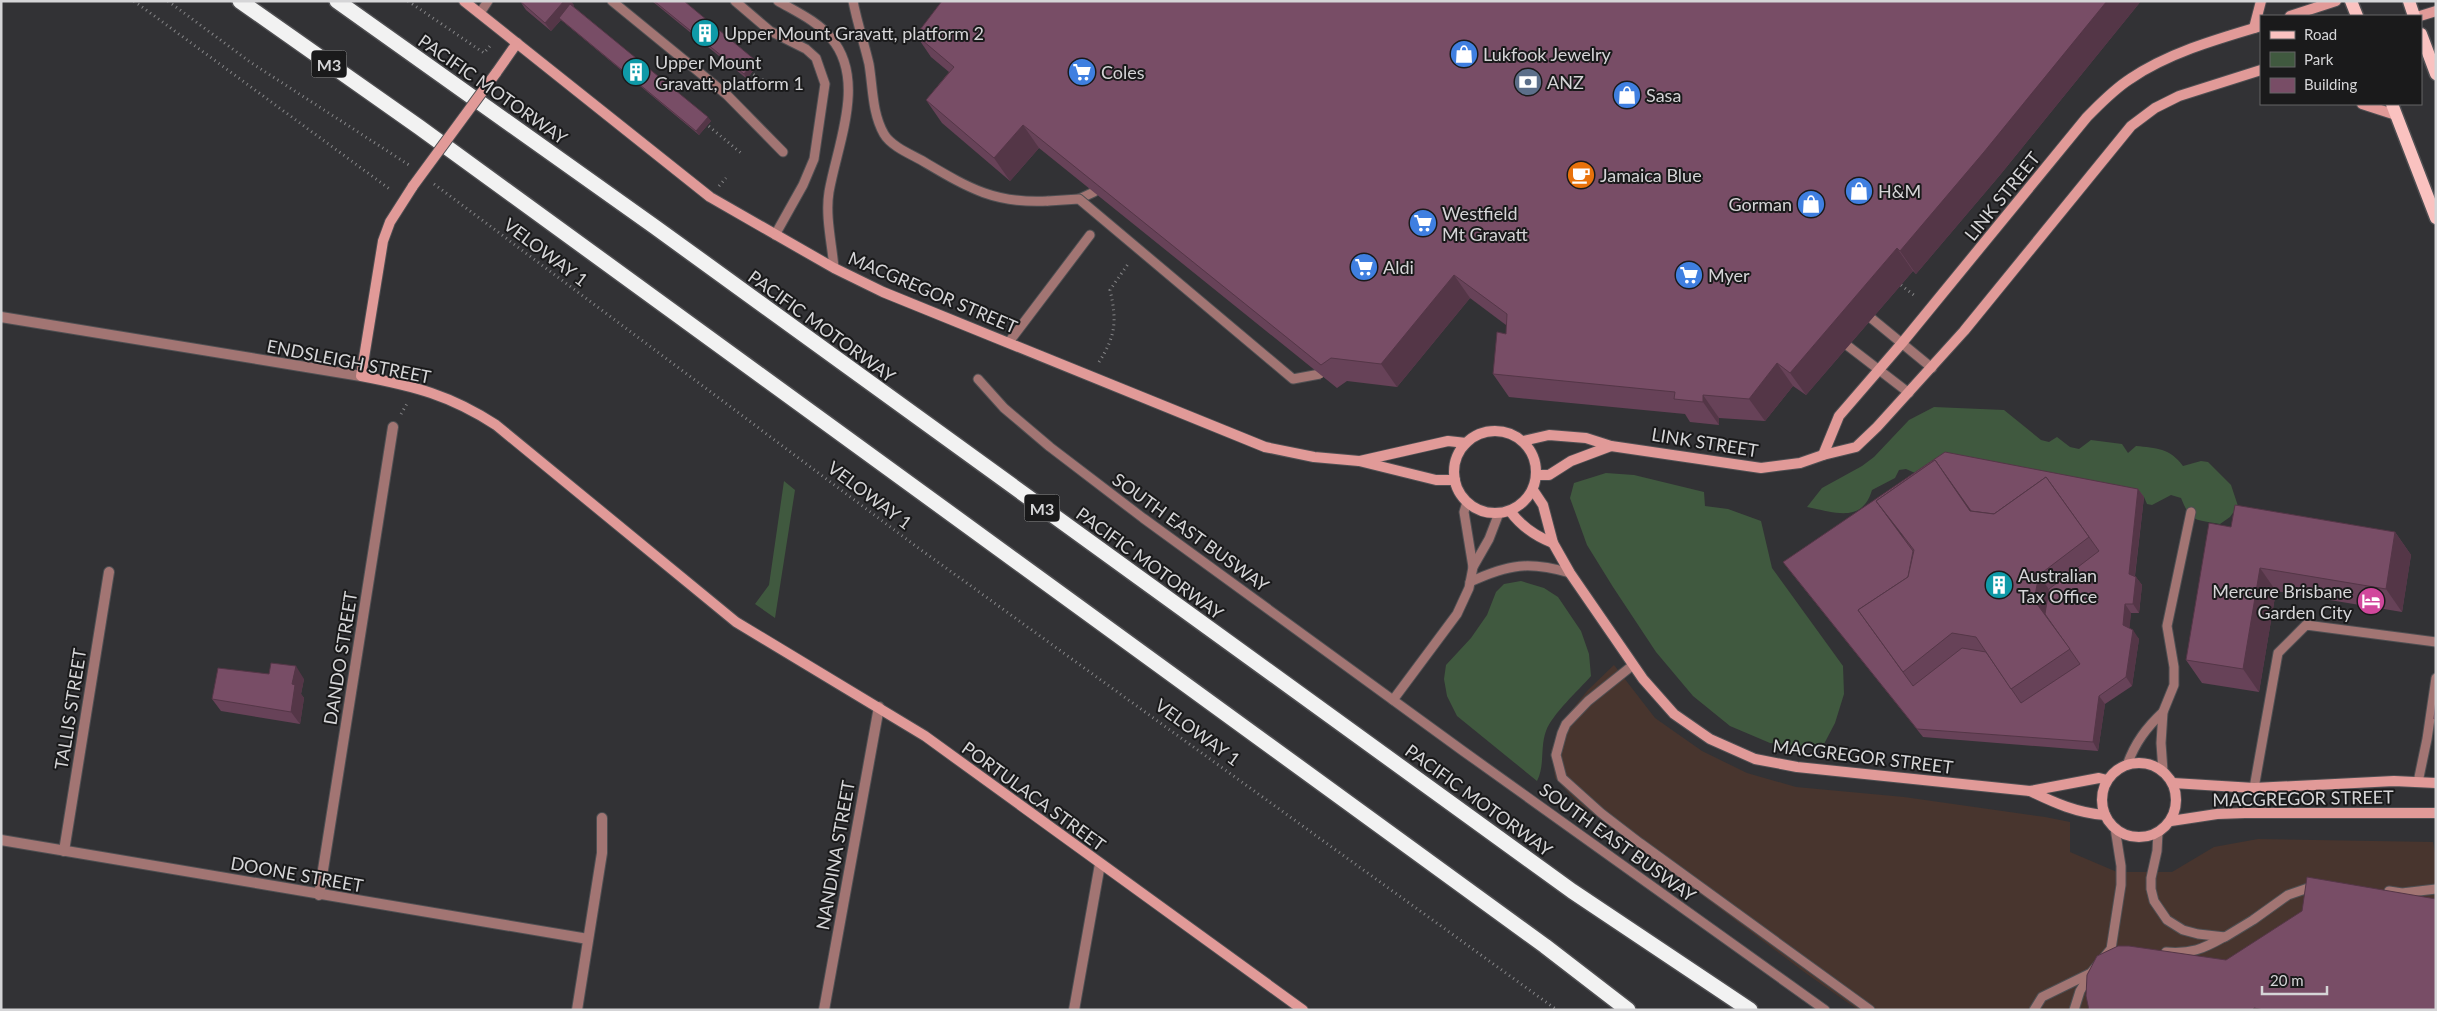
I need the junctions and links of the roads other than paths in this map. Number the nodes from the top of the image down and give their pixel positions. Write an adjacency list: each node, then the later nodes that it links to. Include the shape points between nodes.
1 (240, 1): 100 (highway, M3, via 426,132 1545,946)
2 (337, 1): 101 (highway, PACIFIC MOTORWAY / M3, via 655,227 1572,891)
3 (464, 1): 14 (street, MACGREGOR STREET)
4 (488, 1): 14 (lane)
5 (612, 1): 26 (lane, via 726,95)
6 (735, 1): 30 (lane, via 770,31 806,49 816,58 826,84 814,159)
7 (778, 1): 32 (lane, via 830,36 839,48 846,68 845,129 829,193)
8 (853, 1): 28 (lane, bridge, via 869,66 874,106 885,136 957,182 987,195 1010,200)
9 (2261, 1): 19 (street)
10 (2336, 1): 15 (street)
11 (2350, 1): 16 (main road)
12 (2409, 1): 17 (main road)
13 (2436, 11): 18 (street)
14 (480, 13): 21 (street, MACGREGOR STREET)
15 (2293, 15)
16 (2357, 15)
17 (2414, 15)
18 (2422, 15)
19 (2257, 27): 36 (street, LINK STREET, via 2155,65 2111,93 2087,117)
20 (2422, 37): 23 (main road)
21 (517, 42): 30 (street, MACGREGOR STREET, via 710,197); 41 (street, bridge, via 390,222 383,241)
22 (2260, 70): 39 (street, LINK STREET, via 2179,96 2155,108 2131,126)
23 (2436, 74)
24 (2367, 105): 25 (street)
25 (2394, 110): 29 (main road)
26 (783, 152)
27 (1094, 192): 28 (lane)
28 (1079, 199): 38 (lane, bridge, via 1293,379 1320,374)
29 (2436, 218)
30 (775, 234): 32 (street, MACGREGOR STREET)
31 (1090, 234): 35 (lane)
32 (834, 268): 35 (street, MACGREGOR STREET, via 883,292)
33 (1, 317): 41 (street, ENDSLEIGH STREET)
34 (1871, 318): 36 (lane)
35 (1009, 342): 49 (street, MACGREGOR STREET, via 1265,447 1314,457)
36 (1902, 343): 39 (lane); 40 (street, LINK STREET)
37 (1848, 346): 40 (lane)
38 (1328, 368)
39 (1932, 368): 43 (street, LINK STREET)
40 (1879, 370): 43 (lane); 48 (street, LINK STREET, via 1839,416)
41 (361, 376): 62 (street, ENDSLEIGH STREET, via 417,387 469,407 496,425)
42 (978, 380): 66 (lane, SOUTH EAST BUSWAY, via 1004,408 1050,447)
43 (1909, 393): 48 (street, LINK STREET, via 1856,447)
44 (393, 427): 89 (street, DANDO STREET)
45 (1523, 441): 46 (street, via 1500,431 1476,436); 47 (street, LINK STREET, via 1549,435 1586,438); 50 (street, via 1536,463)
46 (1466, 444): 49 (street, MACGREGOR STREET, via 1448,441); 51 (street, via 1454,467)
47 (1611, 446): 48 (street, LINK STREET, via 1761,468 1800,463); 50 (street, LINK STREET, via 1571,461 1549,474)
48 (1823, 455)
49 (1359, 461): 51 (street, MACGREGOR STREET, via 1436,480)
50 (1536, 475): 52 (street)
51 (1455, 480): 53 (street)
52 (1533, 490): 54 (street); 57 (street, MACGREGOR STREET, via 1543,505)
53 (1467, 502): 56 (street, via 1487,512); 58 (lane, via 1464,512)
54 (1510, 511): 56 (street); 57 (street, via 1516,520 1538,537)
55 (2190, 512): 68 (lane, via 2167,626 2174,685)
56 (1499, 513): 58 (lane, via 1492,534)
57 (1553, 542): 60 (street, MACGREGOR STREET)
58 (1473, 567): 61 (lane)
59 (109, 572): 84 (street, TALLIS STREET)
60 (1570, 573): 61 (lane, via 1526,564 1504,567); 64 (street, MACGREGOR STREET)
61 (1470, 582): 66 (lane, via 1465,599 1444,634)
62 (736, 622): 67 (street, PORTULACA STREET)
63 (2436, 642): 75 (lane, via 2306,625 2278,653)
64 (1634, 665): 76 (street, MACGREGOR STREET, via 1674,714 1710,739 1755,759 1797,767); 103 (lane, via 1588,700 1566,724 1556,755 1562,778 1640,843)
65 (2436, 678): 72 (lane)
66 (1393, 700): 102 (lane, SOUTH EAST BUSWAY)
67 (879, 707): 85 (street, PORTULACA STREET, via 925,736); 97 (street, NANDINA STREET)
68 (2163, 712): 69 (lane, via 2147,726); 70 (lane)
69 (2127, 764): 70 (street, via 2152,764); 71 (street)
70 (2163, 771): 73 (street)
71 (2107, 780): 76 (street, MACGREGOR STREET, via 2099,778); 78 (street, via 2102,804)
72 (2418, 782): 74 (street, MACGREGOR STREET); 75 (street, MACGREGOR STREET)
73 (2173, 783): 75 (street, MACGREGOR STREET); 80 (street, via 2177,802)
74 (2436, 783)
75 (2254, 788)
76 (2030, 791): 78 (street, MACGREGOR STREET, via 2065,808)
77 (2436, 813): 80 (street, MACGREGOR STREET, via 2245,813)
78 (2105, 815): 81 (street)
79 (602, 818): 91 (street, via 602,853)
80 (2171, 821): 82 (street)
81 (2115, 828): 82 (street, via 2136,837); 94 (lane, via 2121,885 2111,948)
82 (2158, 832): 90 (lane, via 2151,878 2154,901 2167,920 2183,930)
83 (1, 840): 84 (street, DOONE STREET)
84 (64, 850): 89 (street, DOONE STREET)
85 (1100, 864): 98 (street); 99 (street, PORTULACA STREET)
86 (2325, 882): 90 (lane, via 2288,895)
87 (2436, 889): 88 (lane, via 2402,893)
88 (2383, 890)
89 (319, 895): 91 (street, DOONE STREET)
90 (2225, 937): 92 (lane, via 2185,954)
91 (588, 939): 96 (street)
92 (2160, 952)
93 (2118, 953): 94 (lane)
94 (2104, 956): 95 (lane)
95 (2091, 973): 104 (lane, via 2042,997); 105 (lane)
96 (577, 1010)
97 (824, 1010)
98 (1074, 1010)
99 (1303, 1010)
100 (1628, 1010)
101 (1750, 1010)
102 (1825, 1010)
103 (1870, 1010)
104 (2034, 1010)
105 (2074, 1010)

